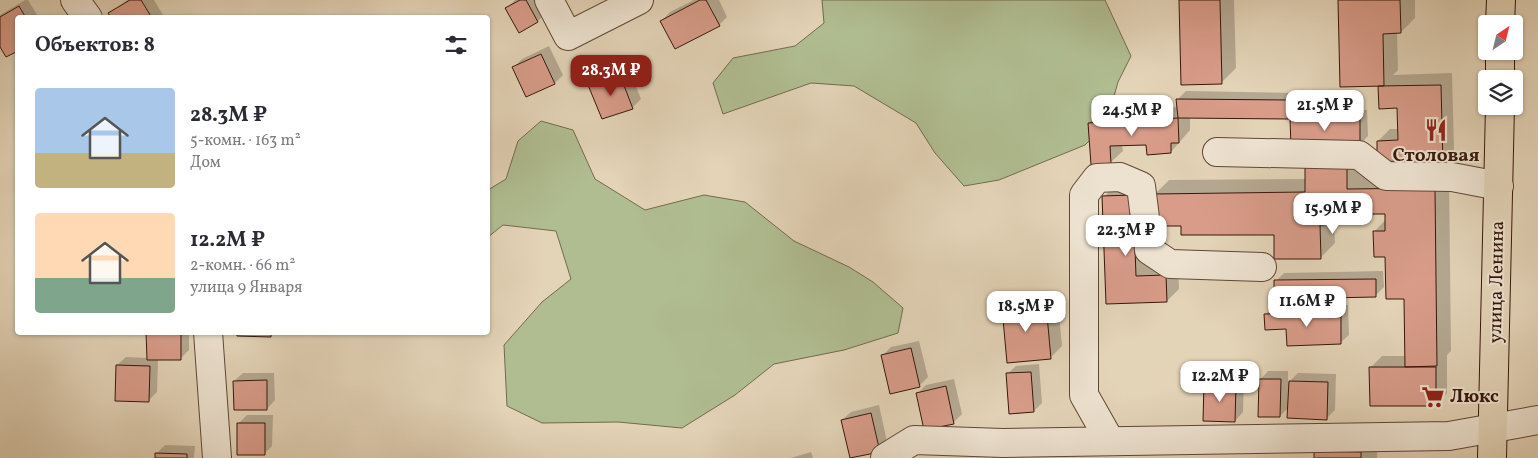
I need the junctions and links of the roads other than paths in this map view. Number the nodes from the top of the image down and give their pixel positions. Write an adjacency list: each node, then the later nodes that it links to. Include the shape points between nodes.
1 (75, 0): 5 (street)
2 (549, 0): 3 (street, via 568,36)
3 (638, 0)
4 (1501, 0): 6 (main road)
5 (86, 15)
6 (1500, 15)
7 (1500, 115): 9 (main road, улица Ленина)
8 (1217, 152): 9 (street, via 1359,155 1386,176 1452,177)
9 (1499, 186): 13 (main road, улица Ленина)
10 (1262, 267): 15 (street, via 1170,264 1149,250 1142,186 1120,177 1097,178 1084,195 1084,395)
11 (208, 335): 16 (street)
12 (1538, 420): 13 (street)
13 (1493, 428): 14 (street, via 1449,436); 18 (main road, улица Ленина)
14 (1298, 448): 15 (street)
15 (1103, 449): 17 (street, via 914,440)
16 (217, 458)
17 (885, 458)
18 (1492, 458)

